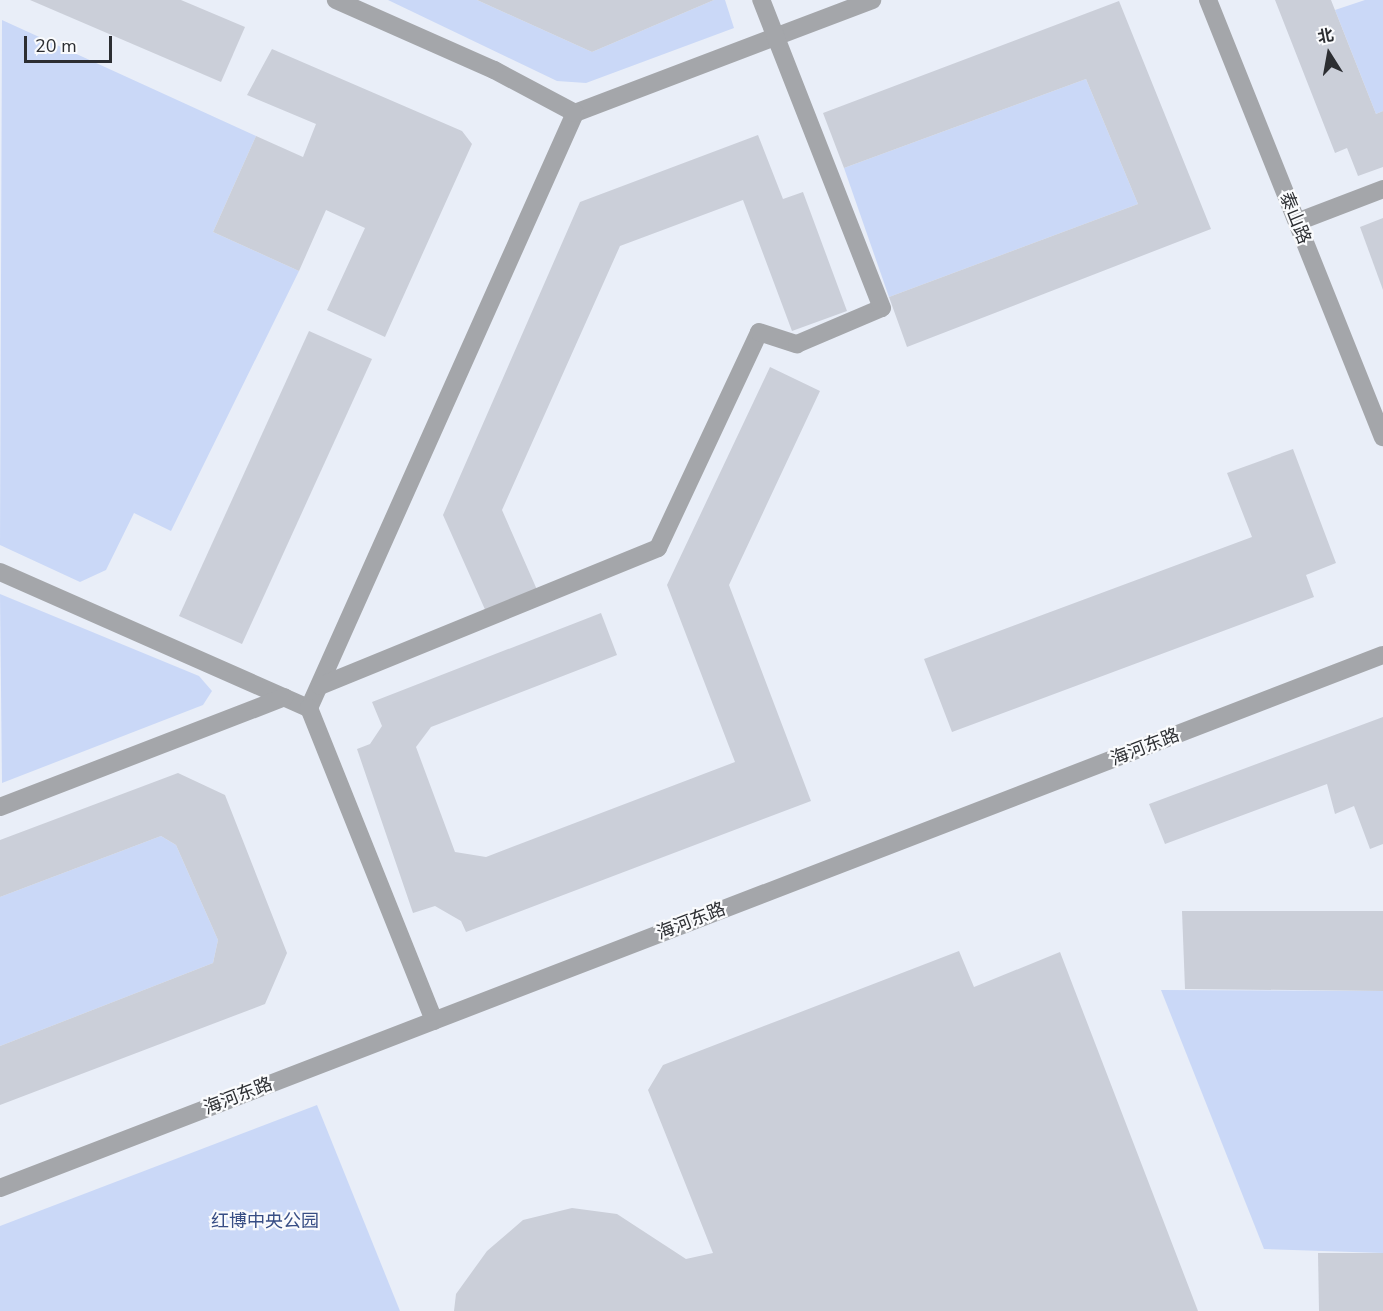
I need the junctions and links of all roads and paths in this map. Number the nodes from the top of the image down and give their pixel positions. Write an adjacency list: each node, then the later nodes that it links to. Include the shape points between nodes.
1 (336, 0): 6 (street, via 494,69)
2 (761, 0): 5 (street)
3 (872, 0): 5 (street)
4 (1208, 0): 8 (street, 泰山路)
5 (775, 37): 6 (street); 12 (street, via 882,308 797,345 759,332 658,549)
6 (575, 113): 12 (street)
7 (1383, 189): 8 (street)
8 (1297, 222): 9 (street, 泰山路)
9 (1383, 437)
10 (0, 572): 13 (street)
11 (1383, 655): 16 (street, 海河东路)
12 (320, 686): 14 (street)
13 (285, 697): 14 (street); 15 (street)
14 (309, 708): 16 (street)
15 (0, 807)
16 (434, 1021): 17 (street, 海河东路)
17 (0, 1188)

